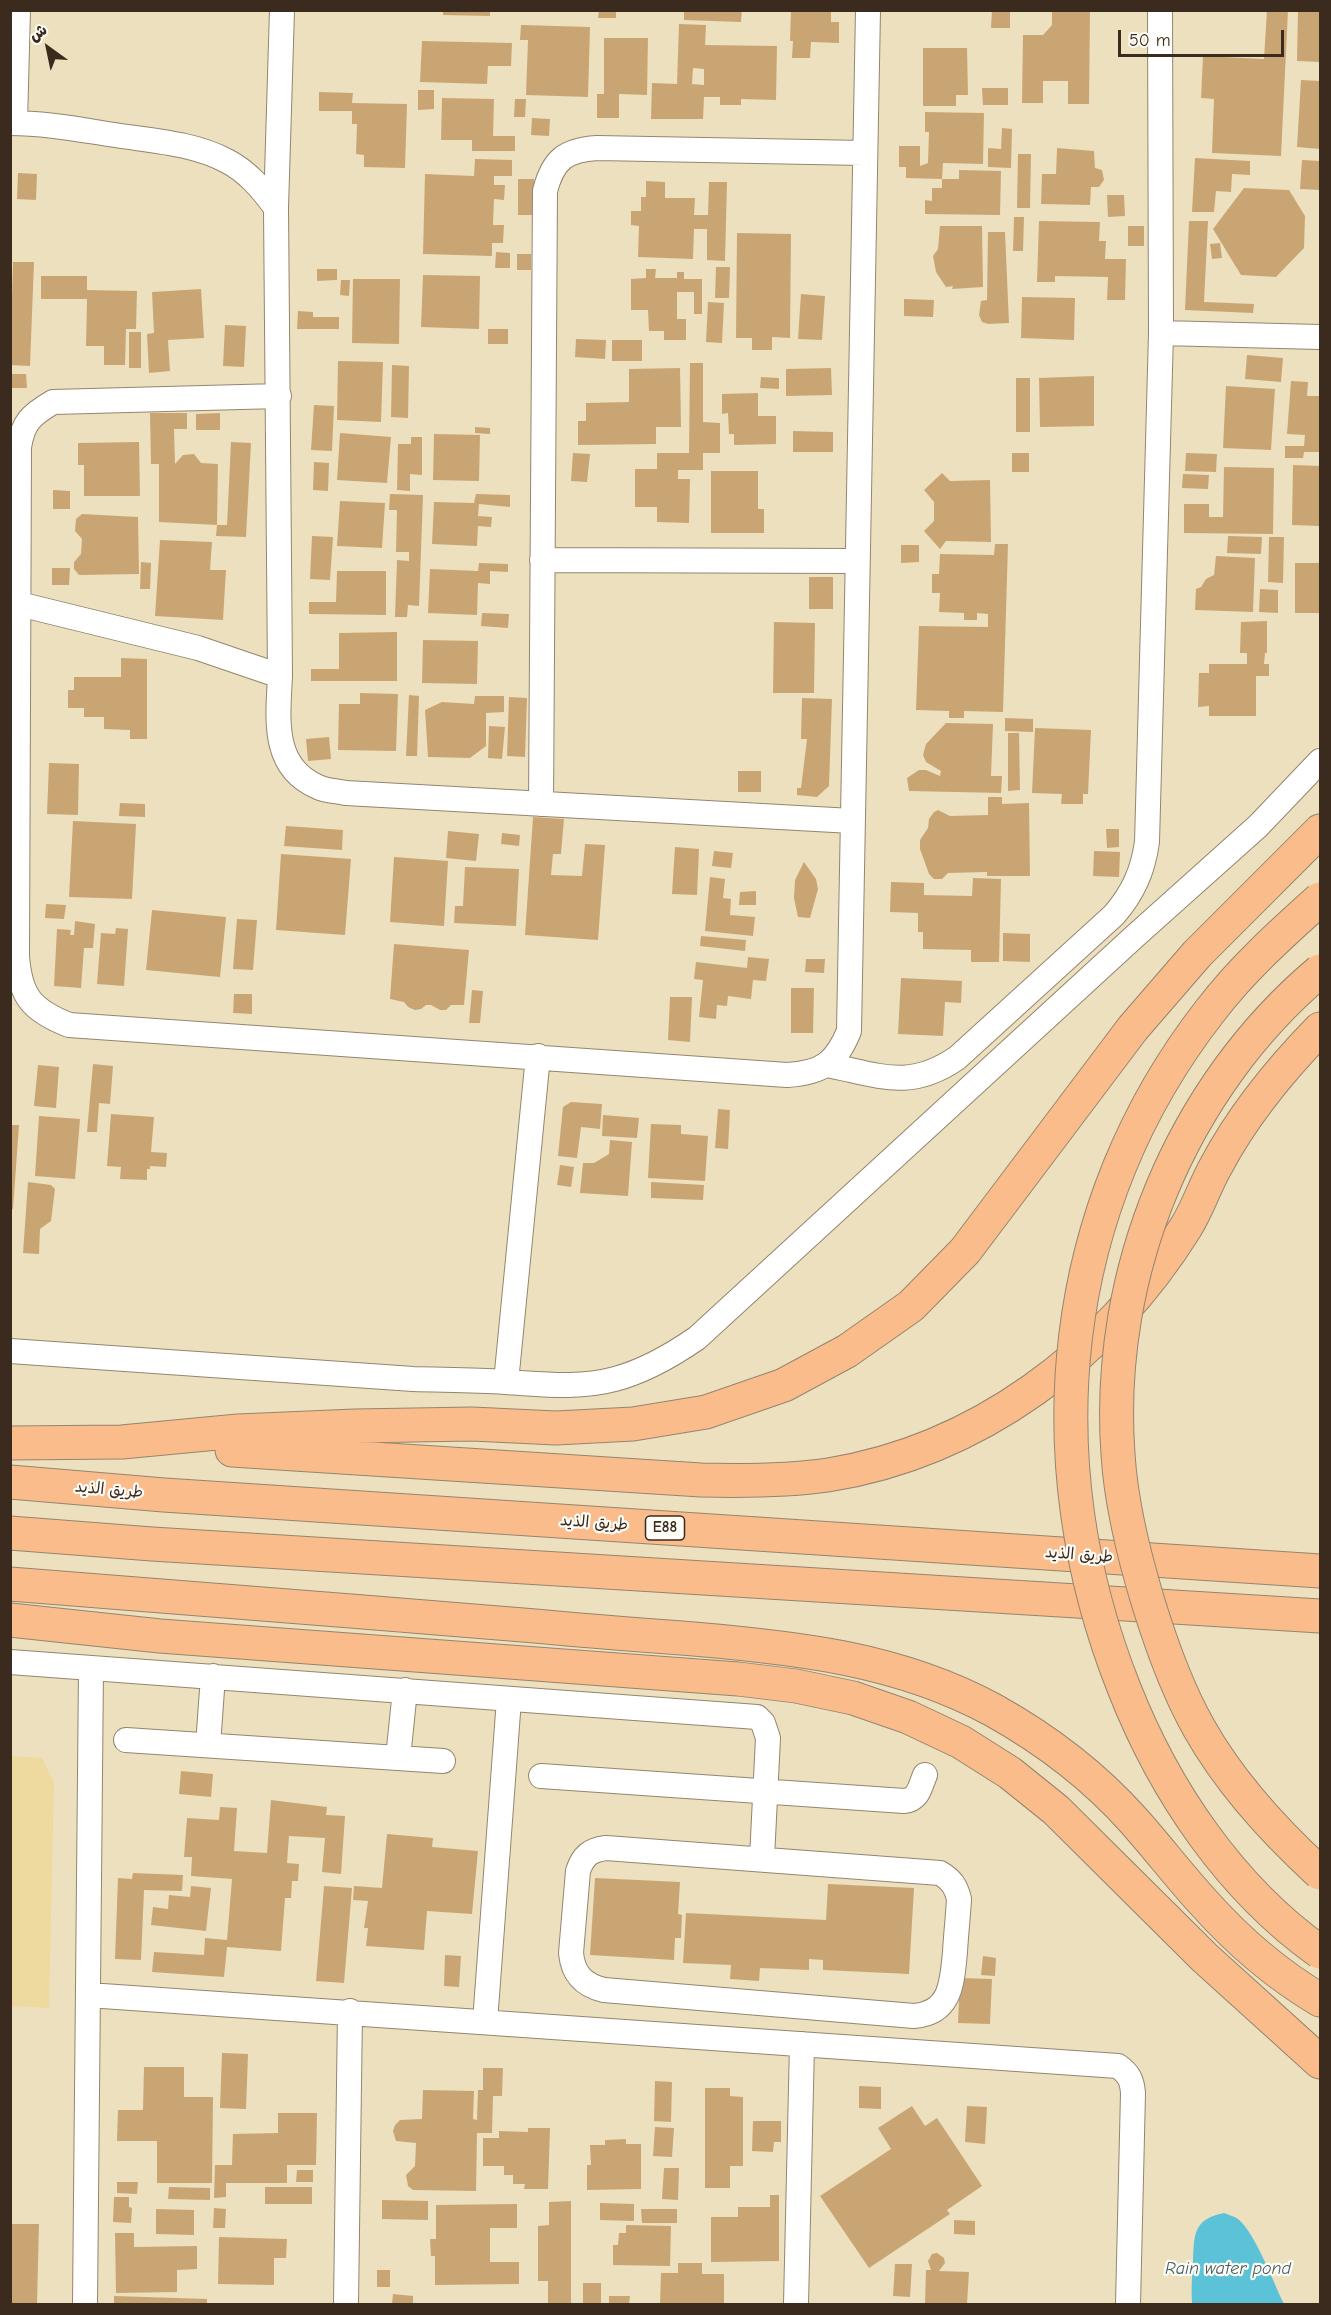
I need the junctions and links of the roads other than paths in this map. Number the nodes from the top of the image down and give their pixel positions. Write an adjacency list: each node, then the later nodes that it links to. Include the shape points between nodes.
1 (18, 10): 5 (street)
2 (282, 10): 7 (street)
3 (868, 10): 6 (street)
4 (1160, 10): 8 (street)
5 (13, 123): 7 (street, via 204,151 244,171)
6 (864, 153): 11 (street, via 597,148 578,149 561,158 550,173 545,191); 12 (street)
7 (276, 208): 10 (street)
8 (1161, 333): 9 (street); 23 (street, via 1147,842 1133,889 1114,915 941,1069 906,1078)
9 (1320, 337)
10 (279, 396): 13 (street, via 74,400 54,402 35,413 22,429 19,447); 14 (street)
11 (542, 560): 12 (street); 16 (street)
12 (857, 561): 17 (street)
13 (16, 593): 14 (street); 22 (street, via 17,956 19,979 29,1000 46,1016 69,1025)
14 (280, 675): 16 (street, via 281,748 296,772 318,788)
15 (1320, 761): 25 (street, via 1258,826 697,1338 644,1369 614,1379 553,1386)
16 (541, 804): 17 (street)
17 (852, 821): 23 (street, via 849,1030 842,1050)
18 (1320, 831): 26 (highway, via 1197,954 1133,1028 965,1251 911,1306 847,1351 784,1385 705,1412 633,1424 556,1428 472,1424 355,1426 238,1431)
19 (1320, 899): 48 (highway, bridge, via 1263,950 1210,1011 1164,1077 1127,1148 1098,1224 1080,1302 1070,1381 1070,1462 1082,1552 1104,1640 1138,1724 1182,1804 1236,1877 1296,1935)
20 (1320, 971): 47 (highway, bridge, via 1256,1034 1216,1086 1183,1142 1156,1201 1136,1262 1123,1325 1117,1390 1118,1455 1126,1519 1165,1657 1200,1729 1244,1795)
21 (1320, 1029): 26 (highway, via 1251,1108 1216,1165 1187,1225 1152,1278 1110,1327 1062,1370 1009,1407 952,1437 892,1460 829,1475 765,1482)
22 (538, 1056): 23 (street, via 788,1075 808,1074); 25 (street)
23 (827, 1065)
24 (10, 1351): 25 (street)
25 (506, 1382)
26 (122, 1442): 27 (highway)
27 (10, 1443)
28 (10, 1482): 30 (highway, طريق الذيد / E88)
29 (10, 1533): 32 (highway)
30 (1320, 1571)
31 (10, 1584): 50 (highway, via 734,1643 863,1661 907,1674 991,1709 1068,1759 1135,1821 1215,1914 1254,1952)
32 (1320, 1616)
33 (10, 1620): 54 (highway, via 160,1636 738,1679 853,1698 908,1717 961,1742 1010,1773 1056,1810 1205,1958)
34 (10, 1662): 35 (street)
35 (91, 1669): 36 (street); 49 (street)
36 (213, 1676): 37 (street); 40 (street)
37 (405, 1690): 38 (street); 41 (street)
38 (509, 1699): 45 (street, via 757,1717 768,1738); 52 (street)
39 (126, 1740): 40 (street)
40 (208, 1745): 41 (street)
41 (399, 1758): 42 (street)
42 (443, 1761)
43 (925, 1774): 45 (street, via 917,1795 909,1801)
44 (541, 1776): 45 (street)
45 (766, 1792): 46 (street)
46 (762, 1858): 46 (street, via 930,1871 950,1879 959,1899 952,1983 939,2007 927,2015 915,2016 604,1990 591,1987 573,1967 578,1871 587,1854 606,1848)
47 (1320, 1873)
48 (1320, 1952)
49 (88, 1995): 51 (street); 55 (street)
50 (1320, 2000)
51 (350, 2011): 52 (street); 56 (street)
52 (485, 2022): 53 (street)
53 (802, 2043): 57 (street); 58 (street, via 1110,2064 1126,2072 1133,2093)
54 (1320, 2062)
55 (85, 2304)
56 (346, 2304)
57 (796, 2304)
58 (1128, 2304)

